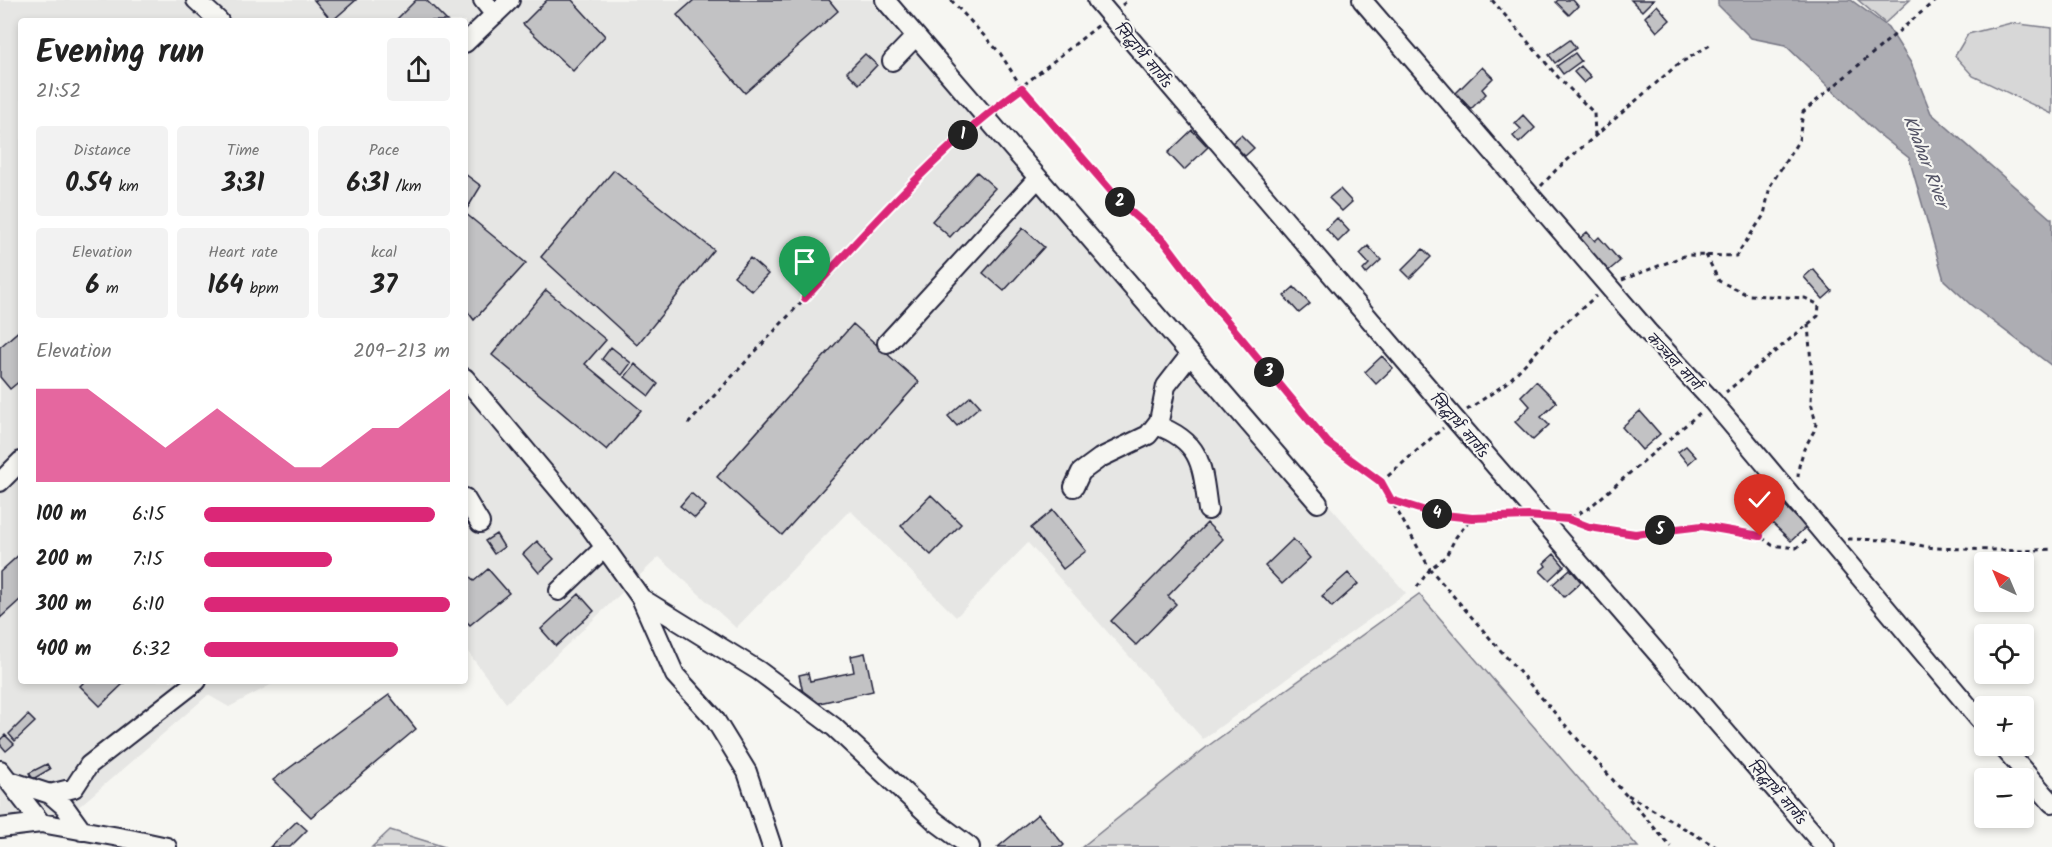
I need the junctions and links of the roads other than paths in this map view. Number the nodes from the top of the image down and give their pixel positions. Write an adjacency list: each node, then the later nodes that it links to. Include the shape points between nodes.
1 (196, 0): 8 (street)
2 (483, 0): 7 (street)
3 (510, 0): 7 (street)
4 (885, 0): 9 (street)
5 (1097, 0): 39 (street, सिद्धार्थ मार्गs)
6 (1362, 0): 28 (street, कञ्चन मार्ग, via 1647,332 1713,402)
7 (495, 15): 10 (street)
8 (216, 18)
9 (915, 37): 11 (street); 12 (street)
10 (468, 40)
11 (892, 61)
12 (1038, 178): 13 (street); 14 (street)
13 (888, 343)
14 (1190, 355): 16 (street, via 1166,386); 21 (street)
15 (468, 386): 24 (street)
16 (1156, 425): 19 (street, via 1148,435 1100,458 1081,472); 22 (street, via 1174,433 1197,455)
17 (18, 464): 18 (street)
18 (0, 482)
19 (1074, 487)
20 (468, 503): 23 (street)
21 (1318, 503)
22 (1208, 510)
23 (480, 523)
24 (605, 547): 25 (street); 26 (street)
25 (558, 591)
26 (641, 598): 37 (street, via 675,675 714,718 747,772); 38 (street, via 759,671 834,727 934,821)
27 (193, 684): 31 (street, via 89,765 74,788)
28 (1974, 713)
29 (2011, 756): 32 (street)
30 (5, 776): 31 (street); 33 (street)
31 (50, 794): 35 (street)
32 (2052, 803)
33 (41, 824): 34 (street); 35 (street)
34 (0, 828)
35 (82, 831): 36 (street)
36 (167, 847)
37 (772, 847)
38 (970, 847)
39 (1825, 847)

